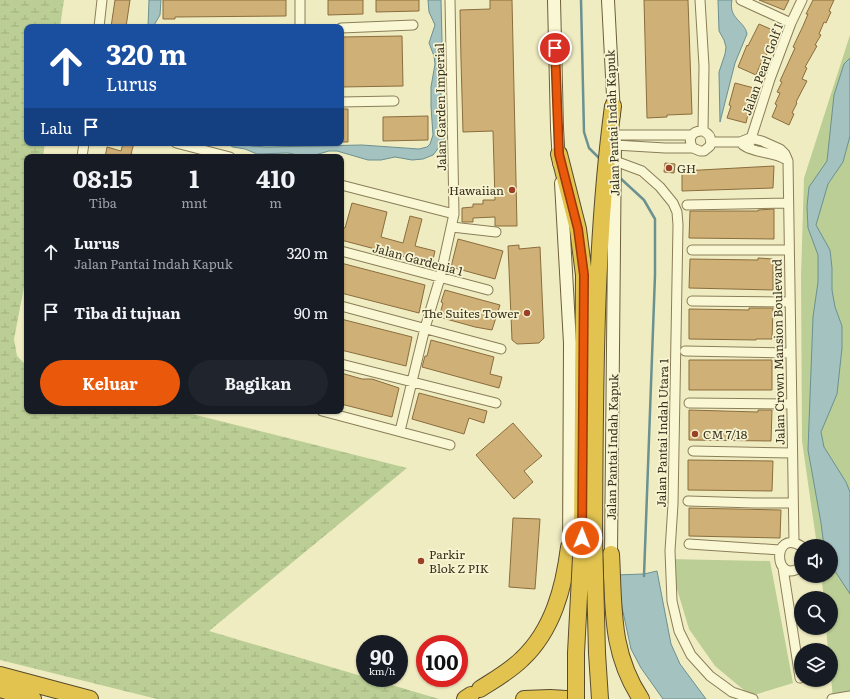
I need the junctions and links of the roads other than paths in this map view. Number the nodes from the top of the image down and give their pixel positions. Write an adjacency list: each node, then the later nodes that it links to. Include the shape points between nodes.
1 (102, 0): 10 (street)
2 (300, 0): 11 (street)
3 (450, 0): 31 (street, Jalan Garden Imperial)
4 (554, 0): 25 (main road, Jalan Pantai Indah Kapuk)
5 (608, 0): 16 (main road, Jalan Pantai Indah Kapuk)
6 (700, 0): 17 (street, via 704,66)
7 (741, 0): 9 (street)
8 (802, 0): 9 (street, Jalan Pearl Golf I)
9 (791, 23): 19 (street, Jalan Pearl Golf I)
10 (99, 24)
11 (300, 24)
12 (413, 26): 13 (street)
13 (344, 28)
14 (394, 101): 15 (street)
15 (344, 102)
16 (613, 106): 26 (highway)
17 (703, 130): 18 (street); 20 (street, via 709,135)
18 (691, 135): 23 (street, via 690,142); 26 (street)
19 (750, 138): 21 (street, Jalan Pearl Golf I); 27 (street, via 780,149)
20 (711, 142): 21 (street); 23 (street, via 704,151)
21 (744, 145): 27 (street, via 778,155)
22 (188, 146): 24 (street)
23 (693, 148): 26 (street, via 665,148)
24 (218, 154)
25 (559, 154): 58 (highway, via 578,229 584,275); 62 (main road, Jalan Pantai Indah Kapuk, via 570,343)
26 (612, 154): 58 (highway, via 601,230); 64 (main road, Jalan Pantai Indah Kapuk, via 615,189); 83 (street, Jalan Pantai Indah Utara 1, via 642,171 652,180 669,198 676,212 678,233 670,551 672,601 679,631 691,656 710,676 732,692)
27 (788, 161): 29 (street, Jalan Crown Mansion Boulevard)
28 (344, 186): 31 (street)
29 (788, 203): 30 (street); 35 (street, Jalan Crown Mansion Boulevard)
30 (687, 204)
31 (454, 214): 32 (street, Jalan Garden Imperial)
32 (452, 227): 33 (street); 37 (street, Jalan Garden Imperial)
33 (496, 232)
34 (692, 250): 35 (street)
35 (789, 250): 40 (street, Jalan Crown Mansion Boulevard)
36 (344, 252): 37 (street, Jalan Gardenia 1)
37 (440, 278): 38 (street, Jalan Gardenia 1); 42 (street, Jalan Garden Imperial)
38 (488, 290)
39 (692, 301): 40 (street)
40 (790, 302): 45 (street, Jalan Crown Mansion Boulevard)
41 (344, 307): 42 (street)
42 (426, 328): 43 (street); 47 (street, Jalan Garden Imperial)
43 (501, 349)
44 (685, 351): 45 (street)
45 (791, 353): 50 (street, Jalan Crown Mansion Boulevard)
46 (344, 365): 47 (street)
47 (412, 381): 48 (street); 52 (street, Jalan Garden Imperial)
48 (496, 403)
49 (689, 403): 50 (street)
50 (791, 404): 55 (street, Jalan Crown Mansion Boulevard)
51 (334, 414): 52 (street)
52 (400, 431): 53 (street)
53 (450, 445)
54 (693, 451): 55 (street)
55 (792, 453): 57 (street, Jalan Crown Mansion Boulevard)
56 (688, 501): 57 (street)
57 (792, 503): 59 (street, Jalan Crown Mansion Boulevard)
58 (588, 538): 68 (highway, bridge); 69 (highway, bridge)
59 (796, 539)
60 (689, 544): 63 (street)
61 (794, 545): 63 (street, via 786,545)
62 (569, 547): 64 (main road, Jalan Pantai Indah Kapuk, via 573,569 586,579 594,579 605,573); 72 (highway, via 559,597 540,638 519,662)
63 (780, 550): 65 (street, via 778,557)
64 (611, 554): 82 (highway, via 618,648)
65 (783, 568): 66 (street); 67 (street)
66 (794, 570)
67 (795, 643)
68 (576, 653): 78 (highway, bridge); 79 (highway, bridge)
69 (597, 654): 80 (highway); 81 (highway)
70 (0, 675): 75 (highway)
71 (0, 689): 74 (highway)
72 (472, 694)
73 (850, 696): 84 (street)
74 (33, 699)
75 (90, 699)
76 (524, 699): 77 (highway)
77 (566, 699)
78 (570, 699)
79 (576, 699)
80 (597, 699)
81 (600, 699)
82 (641, 699)
83 (753, 699)
84 (832, 699)

